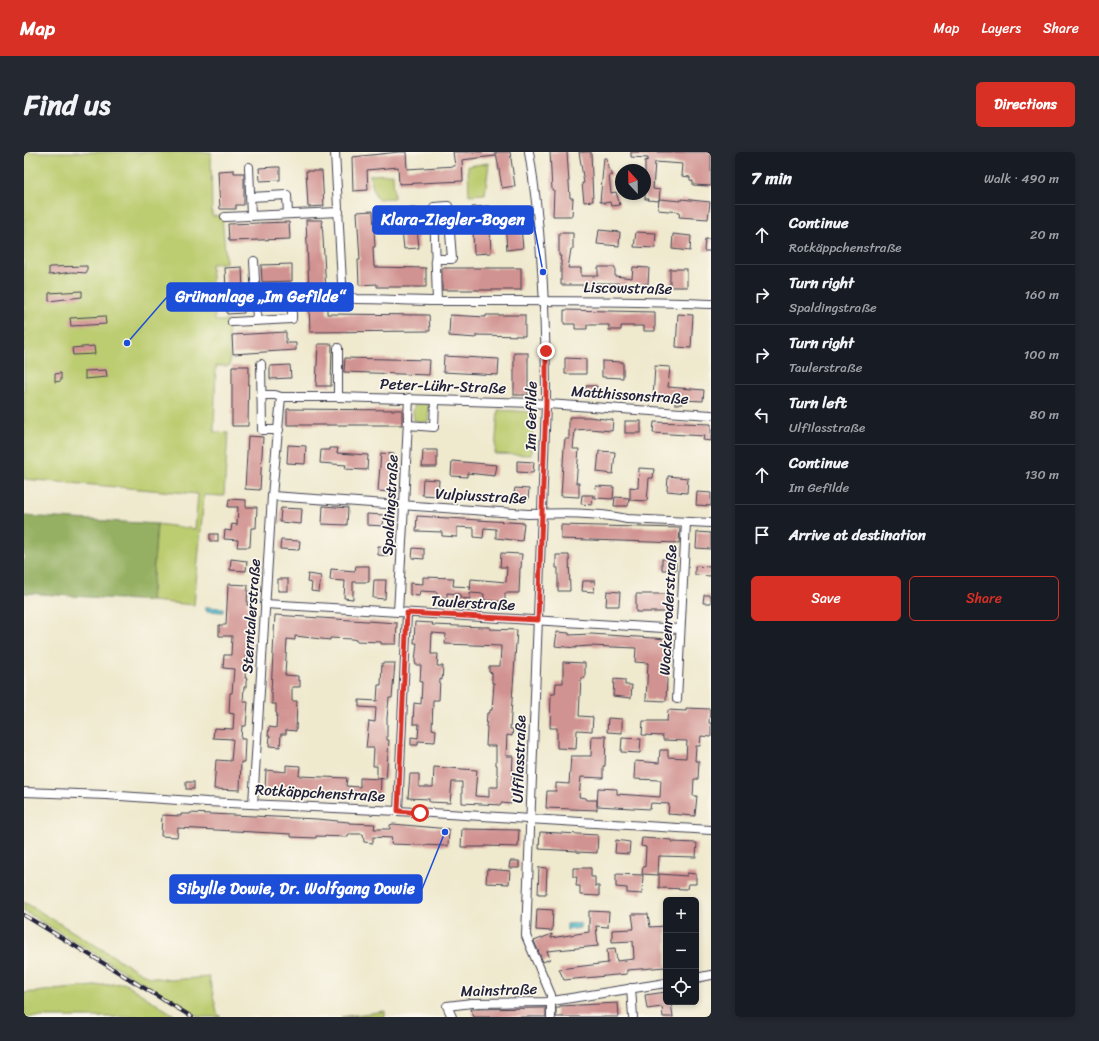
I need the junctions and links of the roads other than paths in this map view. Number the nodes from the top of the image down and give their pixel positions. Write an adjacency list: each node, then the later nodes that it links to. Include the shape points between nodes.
1 (335, 152): 5 (street)
2 (529, 152): 14 (street, Im Gefilde, via 539,224)
3 (249, 167): 4 (street)
4 (251, 196): 6 (street, via 287,195); 7 (street)
5 (339, 212): 6 (street); 11 (street, via 342,283)
6 (288, 214): 7 (street)
7 (252, 216): 8 (street)
8 (225, 217)
9 (435, 259): 9 (street, via 434,207 448,206 452,259); 15 (street)
10 (254, 262): 13 (street)
11 (346, 294): 12 (street, Liscowstraße); 15 (street, Liscowstraße, via 356,299)
12 (292, 298): 13 (street, Liscowstraße); 17 (street, via 292,319)
13 (256, 300): 17 (street)
14 (544, 300): 15 (street, Liscowstraße); 16 (street, Liscowstraße); 26 (street, Im Gefilde)
15 (437, 301)
16 (711, 304)
17 (257, 320): 18 (street)
18 (232, 322)
19 (338, 348): 23 (street)
20 (261, 364): 21 (street)
21 (261, 395): 22 (street); 29 (street, via 262,430)
22 (281, 397): 23 (street, Peter-Lühr-Straße); 29 (street, Sterntalerstraße)
23 (338, 397): 24 (street, Peter-Lühr-Straße)
24 (409, 398): 25 (street, Peter-Lühr-Straße); 28 (street, Spaldingstraße)
25 (436, 400): 26 (street, Peter-Lühr-Straße); 28 (street, via 434,427)
26 (546, 404): 27 (street, Matthissonstraße); 32 (street, Im Gefilde)
27 (711, 415)
28 (408, 425): 31 (street, Spaldingstraße)
29 (279, 430): 30 (street, Sterntalerstraße)
30 (272, 496): 31 (street, Vulpiusstraße); 35 (street, Sterntalerstraße)
31 (404, 506): 32 (street, Vulpiusstraße); 36 (street, Spaldingstraße)
32 (542, 513): 33 (street, Vulpiusstraße); 38 (street, Ulfilasstraße)
33 (686, 522): 34 (street, Vulpiusstraße); 39 (street, Wackenroderstraße)
34 (711, 523)
35 (265, 604): 36 (street, Taulerstraße); 42 (street, Sterntalerstraße)
36 (398, 612): 37 (street, Taulerstraße)
37 (407, 613): 38 (street, Taulerstraße); 43 (street)
38 (538, 620): 39 (street, Taulerstraße); 44 (street, Ulfilasstraße)
39 (680, 629): 40 (street, Wackenroderstraße)
40 (677, 699)
41 (24, 792): 42 (street, Rotkäppchenstraße)
42 (253, 804): 43 (street, Rotkäppchenstraße)
43 (398, 811): 44 (street, Rotkäppchenstraße)
44 (531, 819): 45 (street, Rotkäppchenstraße); 50 (street, Ulfilasstraße, via 526,936 551,995)
45 (711, 830)
46 (711, 975): 47 (street)
47 (699, 977)
48 (663, 983): 49 (street, Mainstraße)
49 (631, 988): 50 (street, Mainstraße); 53 (street)
50 (551, 1001): 51 (street, Mainstraße, via 447,1006); 52 (street, Mainstraße)
51 (452, 1017)
52 (551, 1017)
53 (634, 1017)

